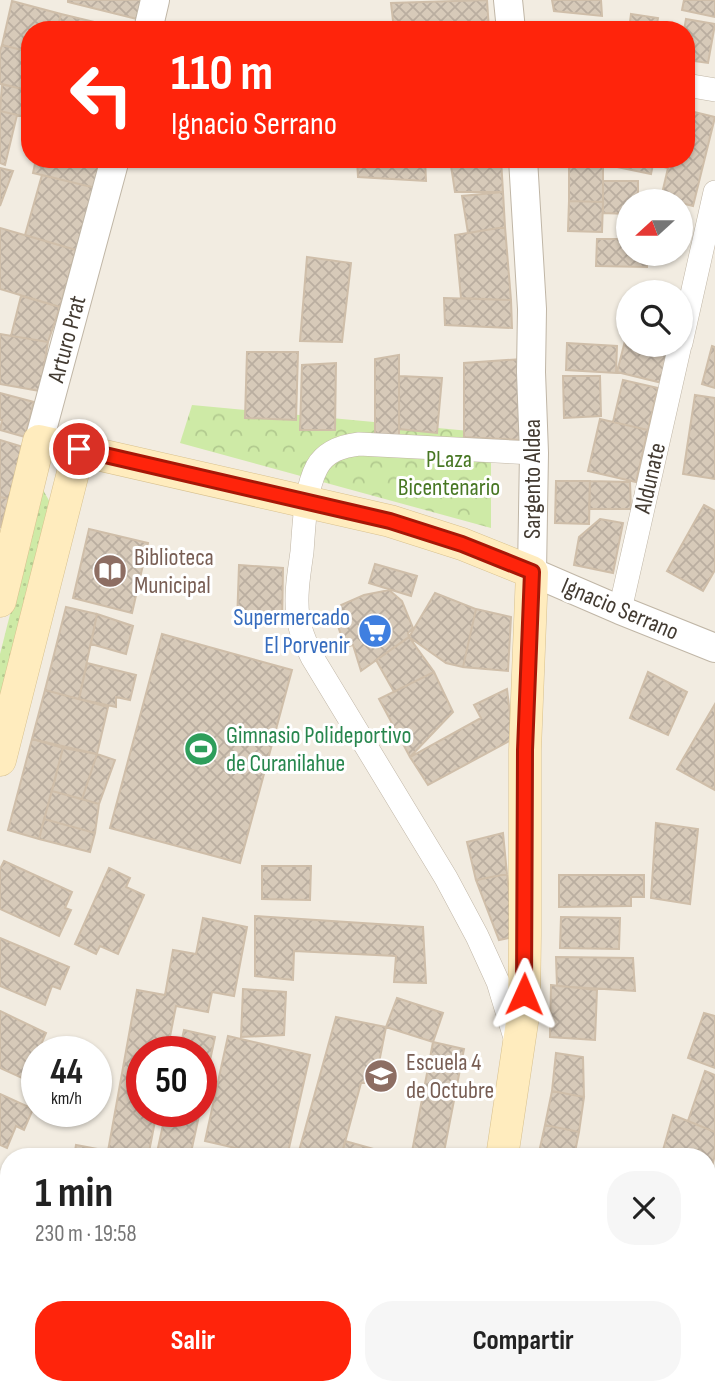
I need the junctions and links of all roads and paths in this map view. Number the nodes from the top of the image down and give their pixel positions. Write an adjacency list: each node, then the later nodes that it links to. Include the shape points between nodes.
1 (155, 0): 3 (street)
2 (508, 0): 4 (street)
3 (150, 21)
4 (510, 21)
5 (695, 87): 6 (street)
6 (715, 90)
7 (113, 168): 12 (street, Arturo Prat)
8 (524, 168): 14 (street, Sargento Aldea, via 532,297)
9 (715, 192): 10 (street, Aldunate)
10 (693, 290)
11 (678, 357): 18 (street, Aldunate)
12 (39, 441): 13 (main road, Ignacio Serrano); 17 (main road, Arturo Prat)
13 (79, 449): 15 (main road, Ignacio Serrano); 20 (main road)
14 (534, 453): 15 (street, Sargento Aldea, via 347,446 317,467); 16 (street, Sargento Aldea)
15 (307, 502): 16 (main road, Ignacio Serrano, via 390,521); 21 (street, Sargento Aldea, via 296,601 303,637 477,936 498,982)
16 (532, 572): 18 (street, Ignacio Serrano); 21 (main road, Sargento Aldea, via 525,750 524,1009)
17 (0, 601)
18 (620, 610): 19 (street, Ignacio Serrano)
19 (715, 648)
20 (0, 760)
21 (519, 1051): 22 (main road, Sargento Aldea)
22 (503, 1148)

